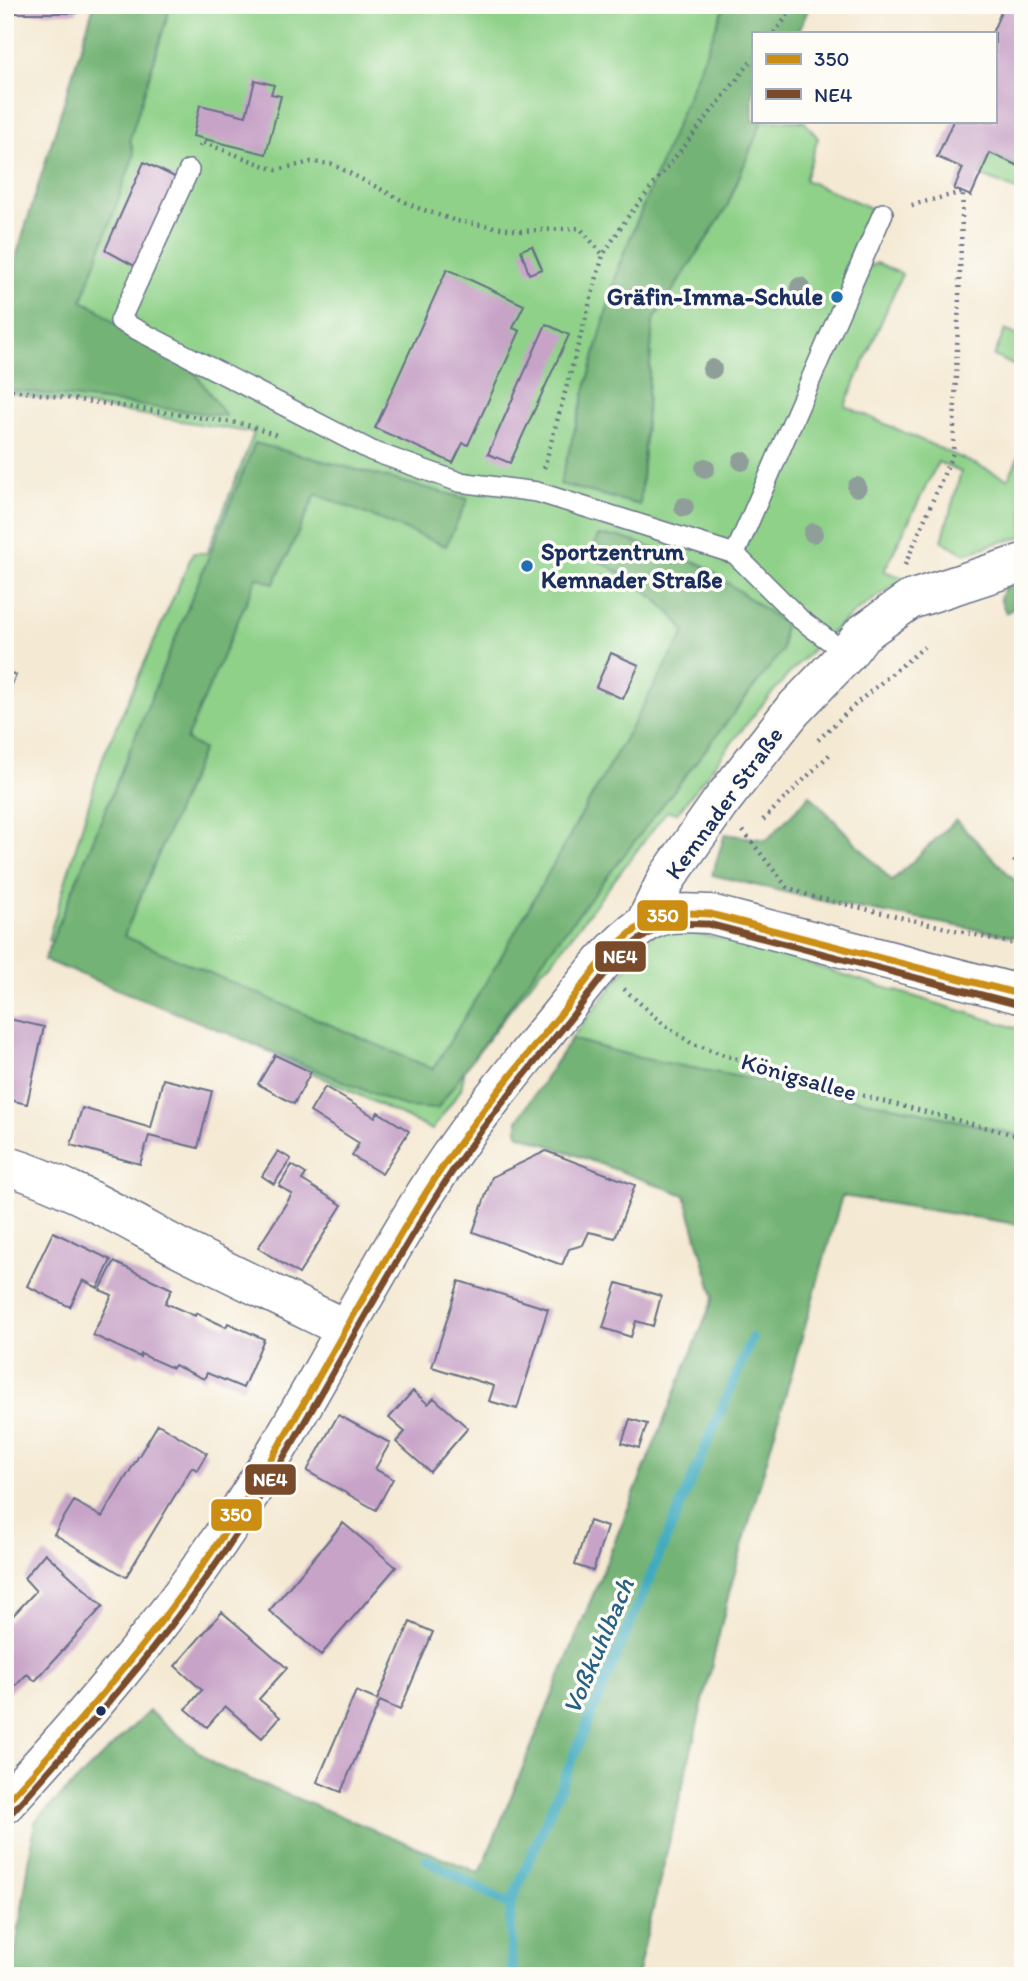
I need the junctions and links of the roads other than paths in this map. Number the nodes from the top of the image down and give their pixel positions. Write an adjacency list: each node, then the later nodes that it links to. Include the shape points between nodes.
1 (189, 170): 3 (lane, via 120,321 372,451 459,482 537,492)
2 (883, 213): 3 (lane)
3 (734, 554): 5 (lane, via 800,619)
4 (1023, 563): 5 (main road, Kemnader Straße, via 910,600 862,634)
5 (847, 654): 6 (main road, Kemnader Straße, via 792,711 720,803 667,878)
6 (645, 923): 7 (main road, via 674,912 710,914); 9 (main road, Kemnader Straße, via 601,967 485,1105 426,1192)
7 (1023, 995)
8 (5, 1165): 9 (main road, via 87,1197)
9 (346, 1329): 10 (main road, Kemnader Straße, via 257,1485 214,1549 100,1697)
10 (5, 1804)

